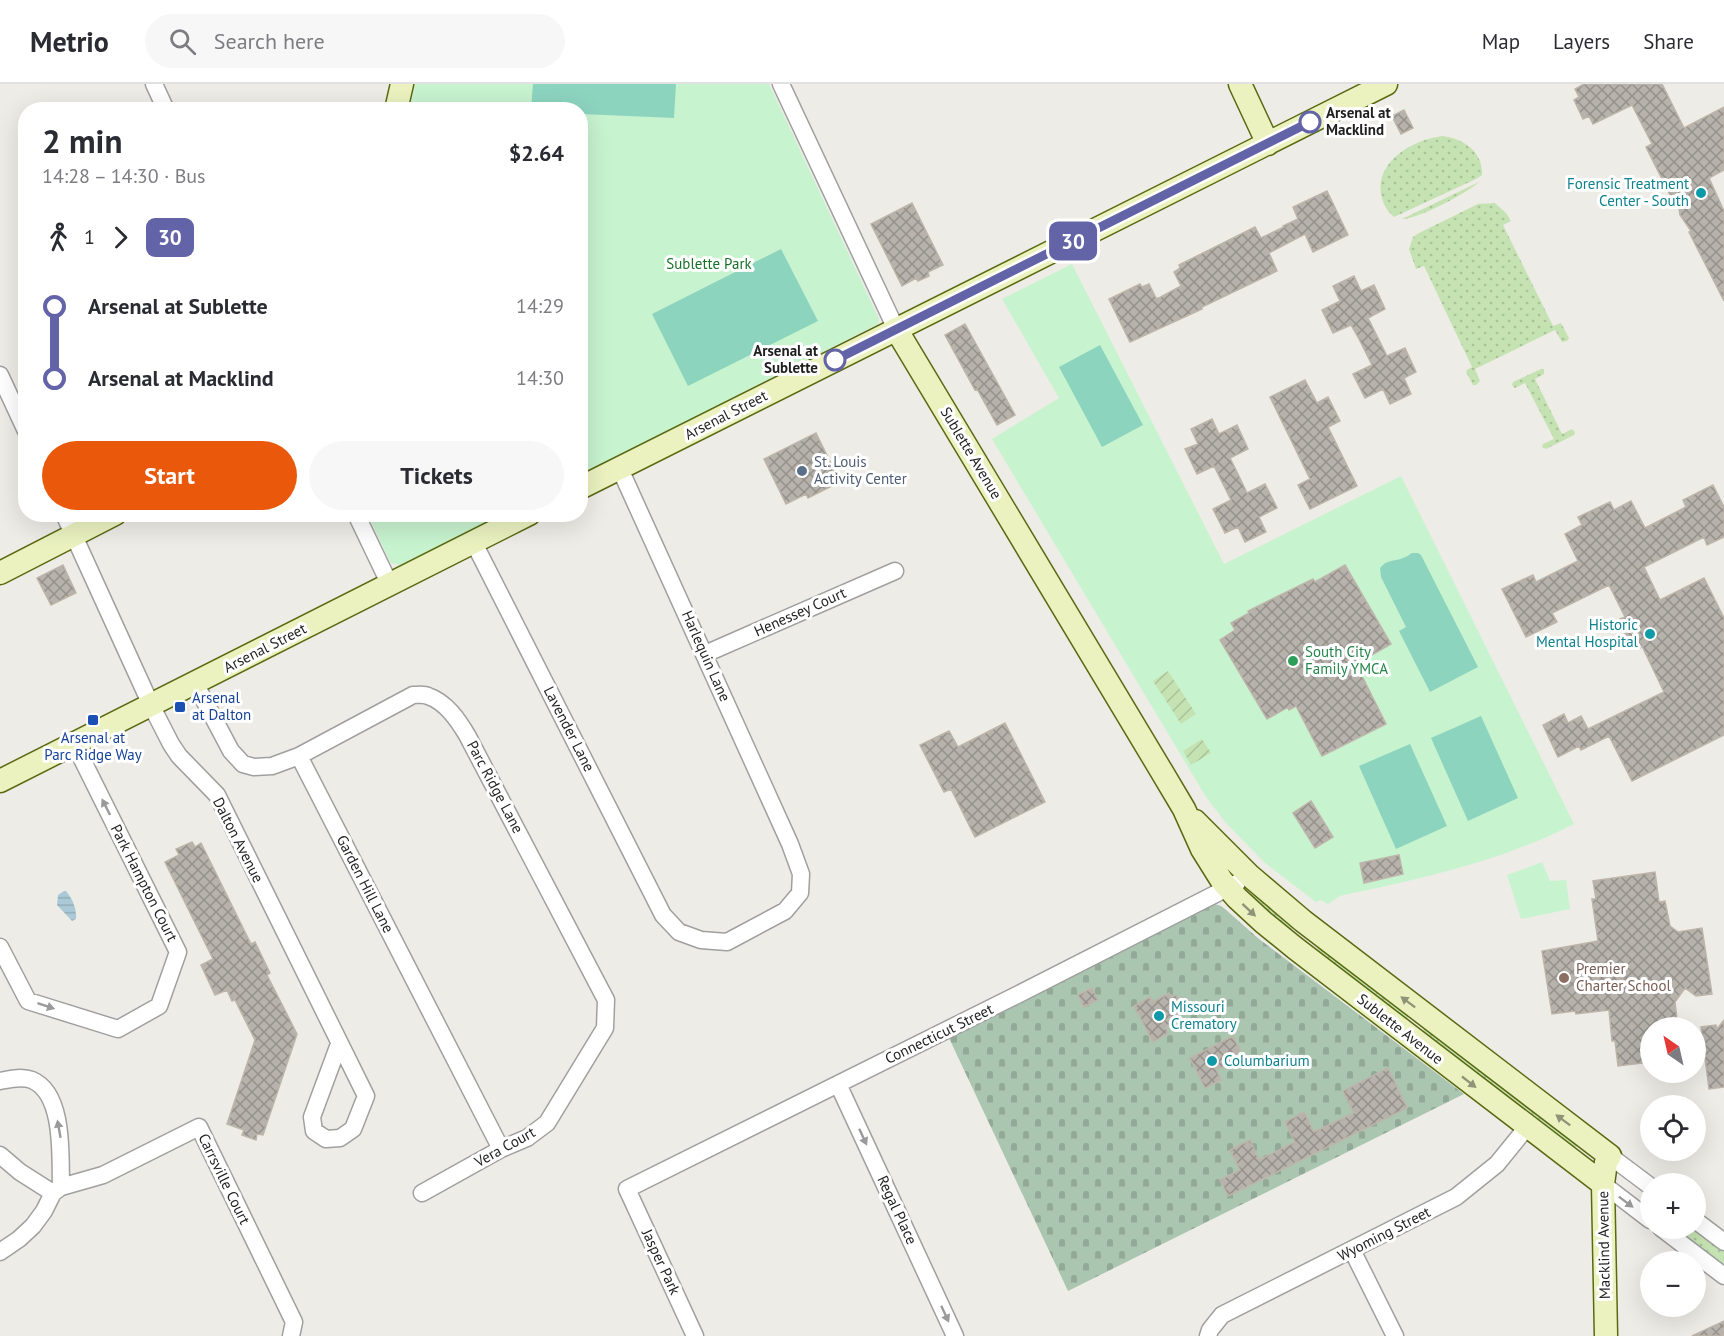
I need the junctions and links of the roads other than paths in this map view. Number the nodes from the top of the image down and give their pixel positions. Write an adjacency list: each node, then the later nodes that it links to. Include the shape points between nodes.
1 (154, 84): 6 (street)
2 (402, 84): 7 (street)
3 (781, 84): 9 (street, Sublette Avenue)
4 (1240, 84): 8 (street)
5 (1386, 84): 8 (street, Arsenal Street)
6 (162, 102)
7 (398, 102)
8 (1268, 144): 9 (street, Arsenal Street)
9 (896, 329): 12 (street, Arsenal Street); 29 (street, Sublette Avenue)
10 (0, 375): 11 (street)
11 (18, 414)
12 (620, 468): 13 (street, Arsenal Street); 23 (street, Harlequin Lane)
13 (588, 485)
14 (68, 522): 18 (street, Dalton Avenue)
15 (100, 522): 18 (street)
16 (360, 522): 22 (street)
17 (514, 522): 19 (street, Arsenal Street)
18 (74, 536): 21 (street); 25 (street, Dalton Avenue)
19 (474, 543): 22 (street, Arsenal Street); 32 (street, Lavender Lane)
20 (895, 571): 23 (street, Henessey Court)
21 (0, 573)
22 (390, 585): 24 (street, Arsenal Street)
23 (705, 654): 32 (street, Harlequin Lane, via 790,844 801,874 800,893 785,911 727,942 700,940 679,932)
24 (195, 683): 25 (street, Arsenal Street); 27 (street, via 231,751 243,764 272,766)
25 (151, 705): 26 (street, Arsenal Street); 35 (street, Dalton Avenue, via 179,756 217,795)
26 (74, 743): 28 (street, Arsenal Street); 33 (street, Park Hampton Court, one-way to 26, via 28,1001 118,1029 159,1006 178,952)
27 (299, 756): 34 (street, Parc Ridge Lane, via 413,695 428,695 442,704 467,735 606,1000); 39 (street, Garden Hill Lane)
28 (0, 781)
29 (1184, 809): 30 (street, Sublette Avenue); 31 (street, Sublette Avenue, via 1202,849)
30 (1250, 876): 31 (street, Connecticut Street); 41 (street, Sublette Avenue, one-way to 30, via 1312,928)
31 (1227, 887): 37 (street, Connecticut Street); 38 (street, Sublette Avenue, one-way to 38, via 1271,929)
32 (663, 915)
33 (0, 947)
34 (605, 1019): 39 (street, Vera Court, via 603,1030 547,1123 527,1138)
35 (339, 1044): 35 (street, Dalton Avenue, via 366,1096 353,1129 340,1138 326,1139 314,1131 312,1117)
36 (0, 1082): 45 (street, one-way to 36, via 61,1144 53,1104 32,1080 15,1078)
37 (838, 1084): 44 (street, Connecticut Street); 56 (street, Regal Place, one-way to 56)
38 (1527, 1127): 43 (street, Sublette Avenue); 51 (street, Wyoming Street, via 1497,1164 1456,1197)
39 (501, 1149): 46 (street, Vera Court)
40 (0, 1155): 45 (street, via 20,1172)
41 (1610, 1155): 42 (street, Sublette Avenue); 43 (street, Macklind Avenue)
42 (1640, 1178)
43 (1603, 1184): 47 (street, Sublette Avenue, one-way to 47); 59 (street, Macklind Avenue)
44 (627, 1189): 55 (street, Jasper Park)
45 (57, 1190): 52 (street, via 33,1226); 54 (street, Carrsville Court, via 103,1175 199,1127 294,1322)
46 (422, 1193)
47 (1640, 1212)
48 (1706, 1228): 50 (street)
49 (1675, 1239): 53 (street)
50 (1724, 1242)
51 (1352, 1250): 57 (street, Wyoming Street, via 1222,1315); 58 (street)
52 (0, 1252)
53 (1724, 1276)
54 (291, 1336)
55 (695, 1336)
56 (955, 1336)
57 (1208, 1336)
58 (1395, 1336)
59 (1606, 1336)

